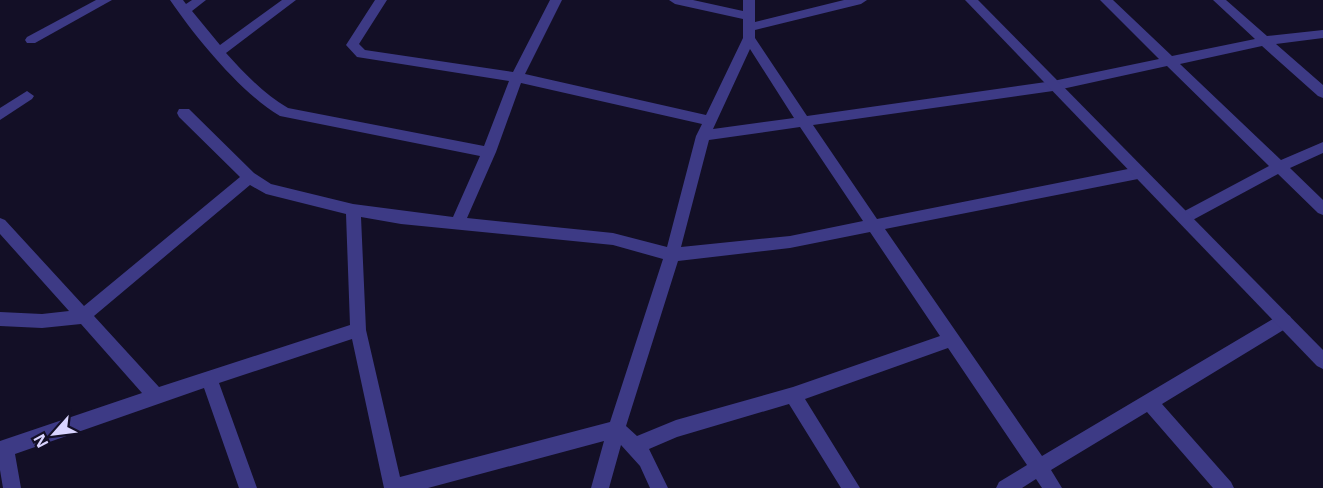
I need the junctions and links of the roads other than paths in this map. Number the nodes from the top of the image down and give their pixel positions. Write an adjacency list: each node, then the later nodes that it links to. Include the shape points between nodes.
1 (106, 0): 15 (street)
2 (200, 0): 12 (street)
3 (290, 0): 17 (street)
4 (381, 0): 19 (street, via 352,45 361,54)
5 (556, 0): 19 (street)
6 (675, 0): 13 (street)
7 (749, 0): 13 (street)
8 (861, 0): 13 (street)
9 (971, 0): 20 (street)
10 (1106, 0): 18 (street)
11 (1219, 0): 16 (street)
12 (181, 5): 17 (street)
13 (749, 27): 25 (street); 26 (street)
14 (1323, 34): 16 (street)
15 (31, 40)
16 (1265, 41): 18 (street); 21 (street)
17 (220, 51): 29 (street, via 255,92 285,112)
18 (1169, 61): 20 (street); 30 (street)
19 (517, 77): 25 (street); 29 (street)
20 (1053, 86): 26 (street); 31 (street)
21 (1323, 93)
22 (27, 96): 24 (street)
23 (184, 113): 32 (street)
24 (0, 115)
25 (710, 121): 27 (street)
26 (804, 123): 27 (street); 38 (street)
27 (704, 136): 39 (street)
28 (1323, 147): 30 (street)
29 (489, 153): 37 (street)
30 (1279, 167): 33 (street); 35 (street)
31 (1138, 173): 35 (street); 38 (street)
32 (249, 177): 34 (street, via 266,188); 40 (street)
33 (1323, 209)
34 (353, 210): 37 (street); 43 (street)
35 (1184, 218): 42 (street)
36 (0, 224): 40 (street)
37 (457, 224): 39 (street, via 612,239)
38 (876, 227): 39 (street, via 790,242); 44 (street)
39 (672, 255): 50 (street)
40 (82, 316): 41 (street, via 42,321); 48 (street)
41 (0, 319)
42 (1284, 321): 45 (street); 49 (street)
43 (358, 330): 46 (street); 56 (street)
44 (952, 339): 47 (street); 53 (street)
45 (1323, 361)
46 (210, 380): 48 (street); 55 (street)
47 (793, 394): 51 (street, via 676,429); 59 (street)
48 (156, 396): 52 (street)
49 (1148, 401): 53 (street); 62 (street)
50 (616, 429): 51 (street); 56 (street); 57 (street)
51 (635, 446): 58 (street)
52 (3, 449): 54 (street)
53 (1039, 469): 60 (street); 61 (street)
54 (12, 488)
55 (248, 488)
56 (394, 488)
57 (600, 488)
58 (659, 488)
59 (851, 488)
60 (1005, 488)
61 (1053, 488)
62 (1225, 488)

